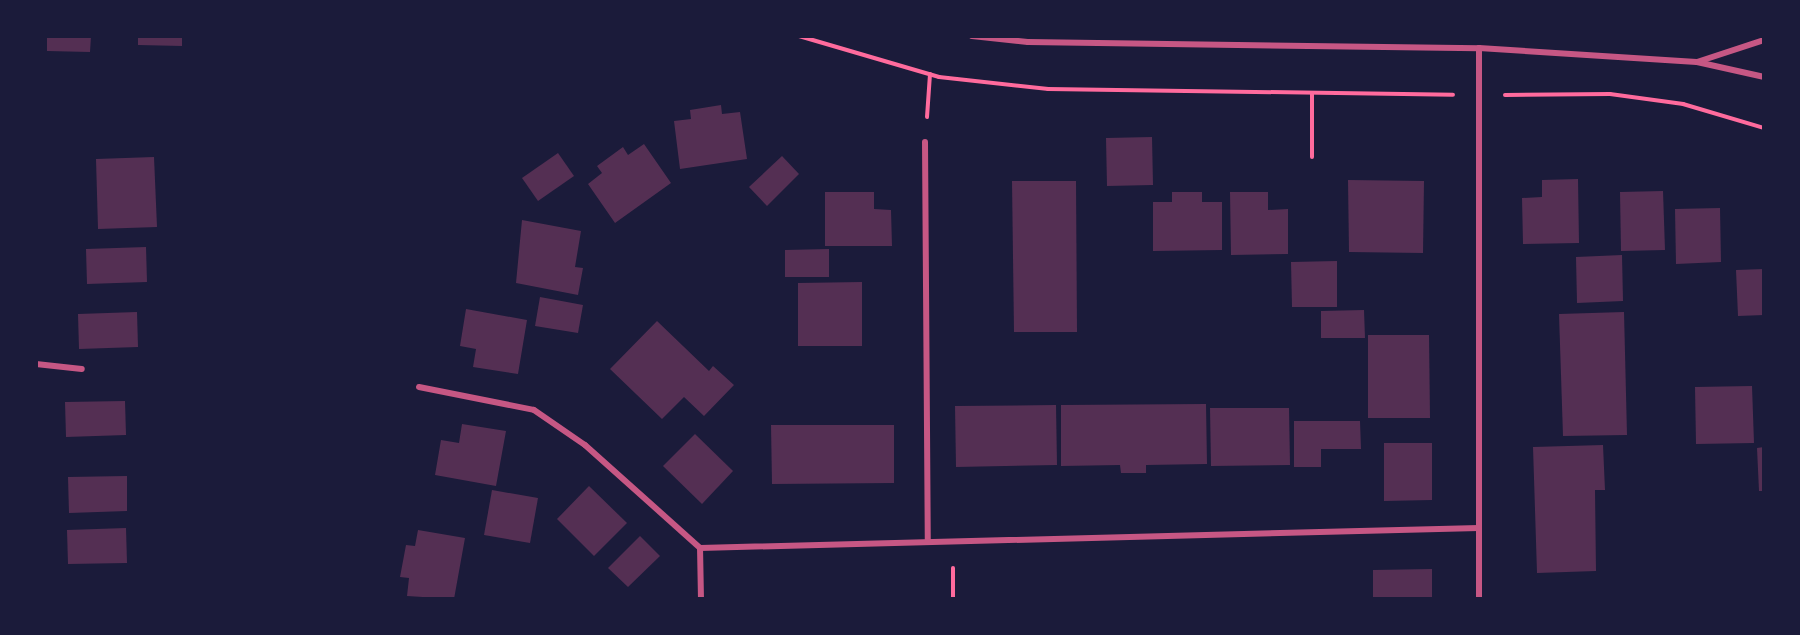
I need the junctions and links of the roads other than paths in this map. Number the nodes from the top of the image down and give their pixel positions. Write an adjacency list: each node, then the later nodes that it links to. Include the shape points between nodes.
1 (972, 36): 3 (street, via 1040,43)
2 (1764, 40): 4 (street)
3 (1479, 48): 4 (street); 10 (street)
4 (1697, 62): 5 (street)
5 (1764, 77)
6 (925, 142): 11 (street)
7 (36, 364): 8 (street)
8 (82, 369)
9 (419, 387): 12 (street, via 534,410 585,445)
10 (1479, 528): 11 (street); 14 (street)
11 (928, 541): 12 (street)
12 (700, 548): 13 (street)
13 (701, 599)
14 (1479, 599)

